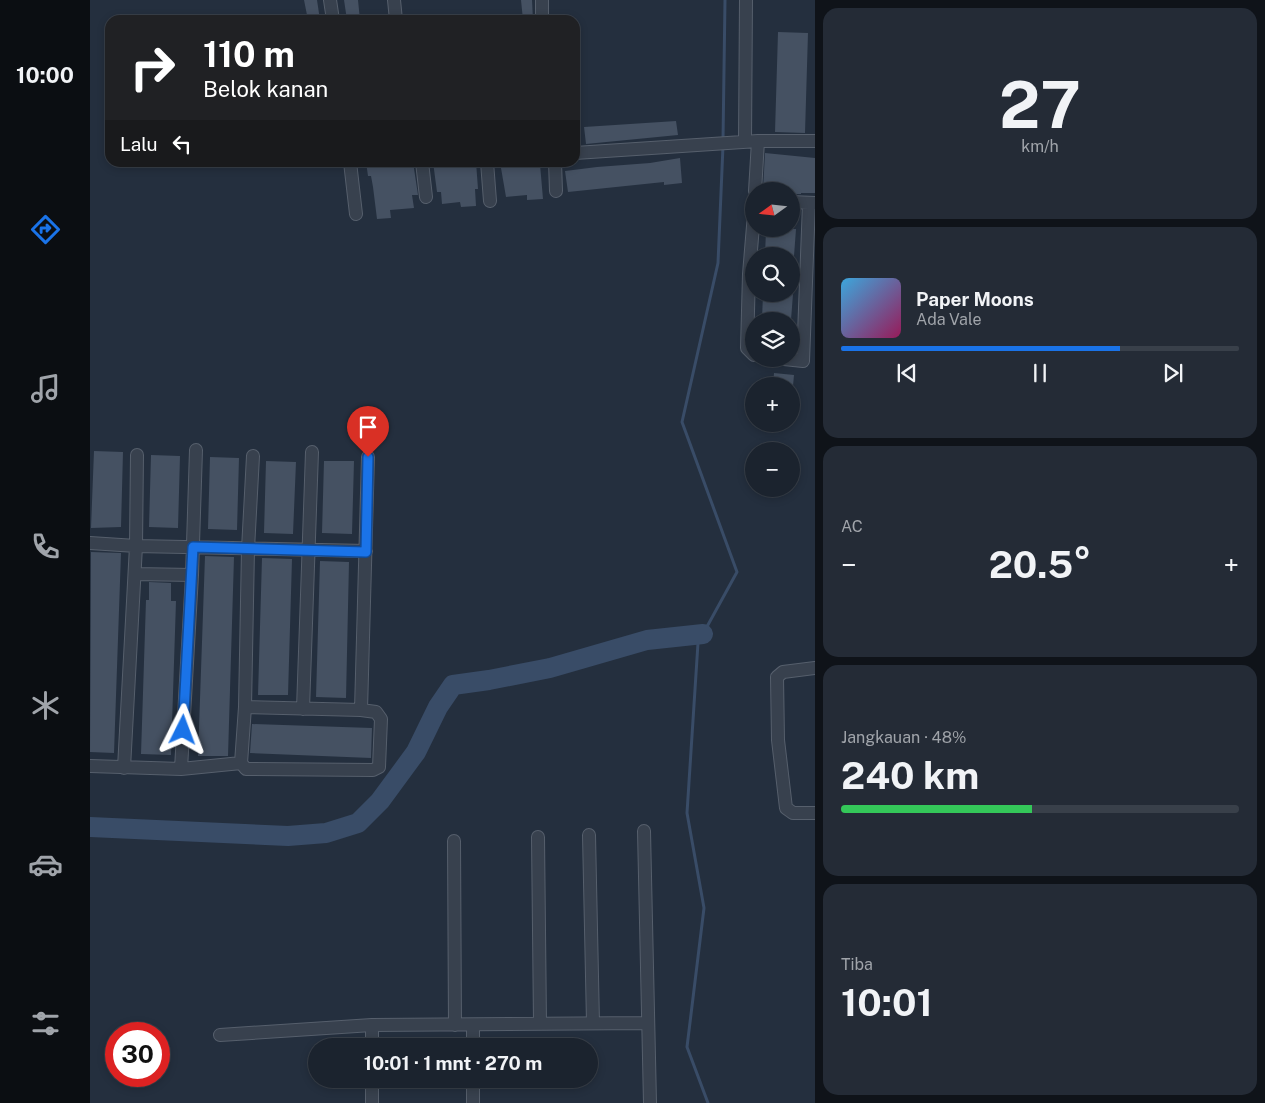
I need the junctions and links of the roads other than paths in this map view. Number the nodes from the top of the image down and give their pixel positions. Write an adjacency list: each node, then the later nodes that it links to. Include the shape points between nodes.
1 (330, 0): 5 (street)
2 (394, 0): 6 (street)
3 (542, 0): 7 (street)
4 (746, 0): 8 (street)
5 (332, 15)
6 (396, 15)
7 (542, 15)
8 (746, 141): 9 (street); 10 (street); 15 (street)
9 (815, 141)
10 (580, 153)
11 (351, 167): 20 (street)
12 (423, 167): 17 (street)
13 (487, 167): 18 (street)
14 (555, 167): 16 (street)
15 (753, 182)
16 (556, 191)
17 (426, 197)
18 (490, 201)
19 (812, 203): 23 (street)
20 (356, 214)
21 (752, 238): 22 (street)
22 (748, 312)
23 (810, 335): 24 (street, via 803,361)
24 (800, 361)
25 (196, 450): 32 (street)
26 (312, 452): 34 (street)
27 (137, 455): 31 (street)
28 (253, 456): 33 (street)
29 (368, 457): 35 (street)
30 (90, 543): 31 (street)
31 (136, 546): 32 (street); 36 (street)
32 (193, 547): 33 (street); 37 (street)
33 (248, 549): 34 (street); 39 (street)
34 (308, 551): 35 (street); 40 (street)
35 (366, 552): 41 (street)
36 (135, 574): 37 (street); 44 (street)
37 (192, 574): 45 (street)
38 (815, 668): 46 (street, via 782,672 777,677 778,740 786,808 793,813)
39 (245, 707): 40 (street); 42 (street)
40 (303, 709): 41 (street)
41 (360, 710): 42 (street, via 376,712 381,719 379,765 376,769 246,769)
42 (240, 763): 45 (street)
43 (90, 766): 44 (street)
44 (124, 768): 45 (street)
45 (181, 770)
46 (815, 813)
47 (644, 831): 52 (street)
48 (589, 835): 51 (street)
49 (538, 837): 53 (street)
50 (454, 841): 55 (street)
51 (593, 1023): 52 (street); 53 (street)
52 (647, 1023): 64 (street, via 650,1030)
53 (540, 1024): 56 (street)
54 (372, 1025): 55 (street); 57 (street); 58 (street)
55 (455, 1025): 56 (street)
56 (473, 1025): 59 (street)
57 (220, 1035)
58 (372, 1038)
59 (473, 1038)
60 (372, 1088): 62 (street)
61 (473, 1088): 63 (street)
62 (372, 1103)
63 (473, 1103)
64 (650, 1103)

